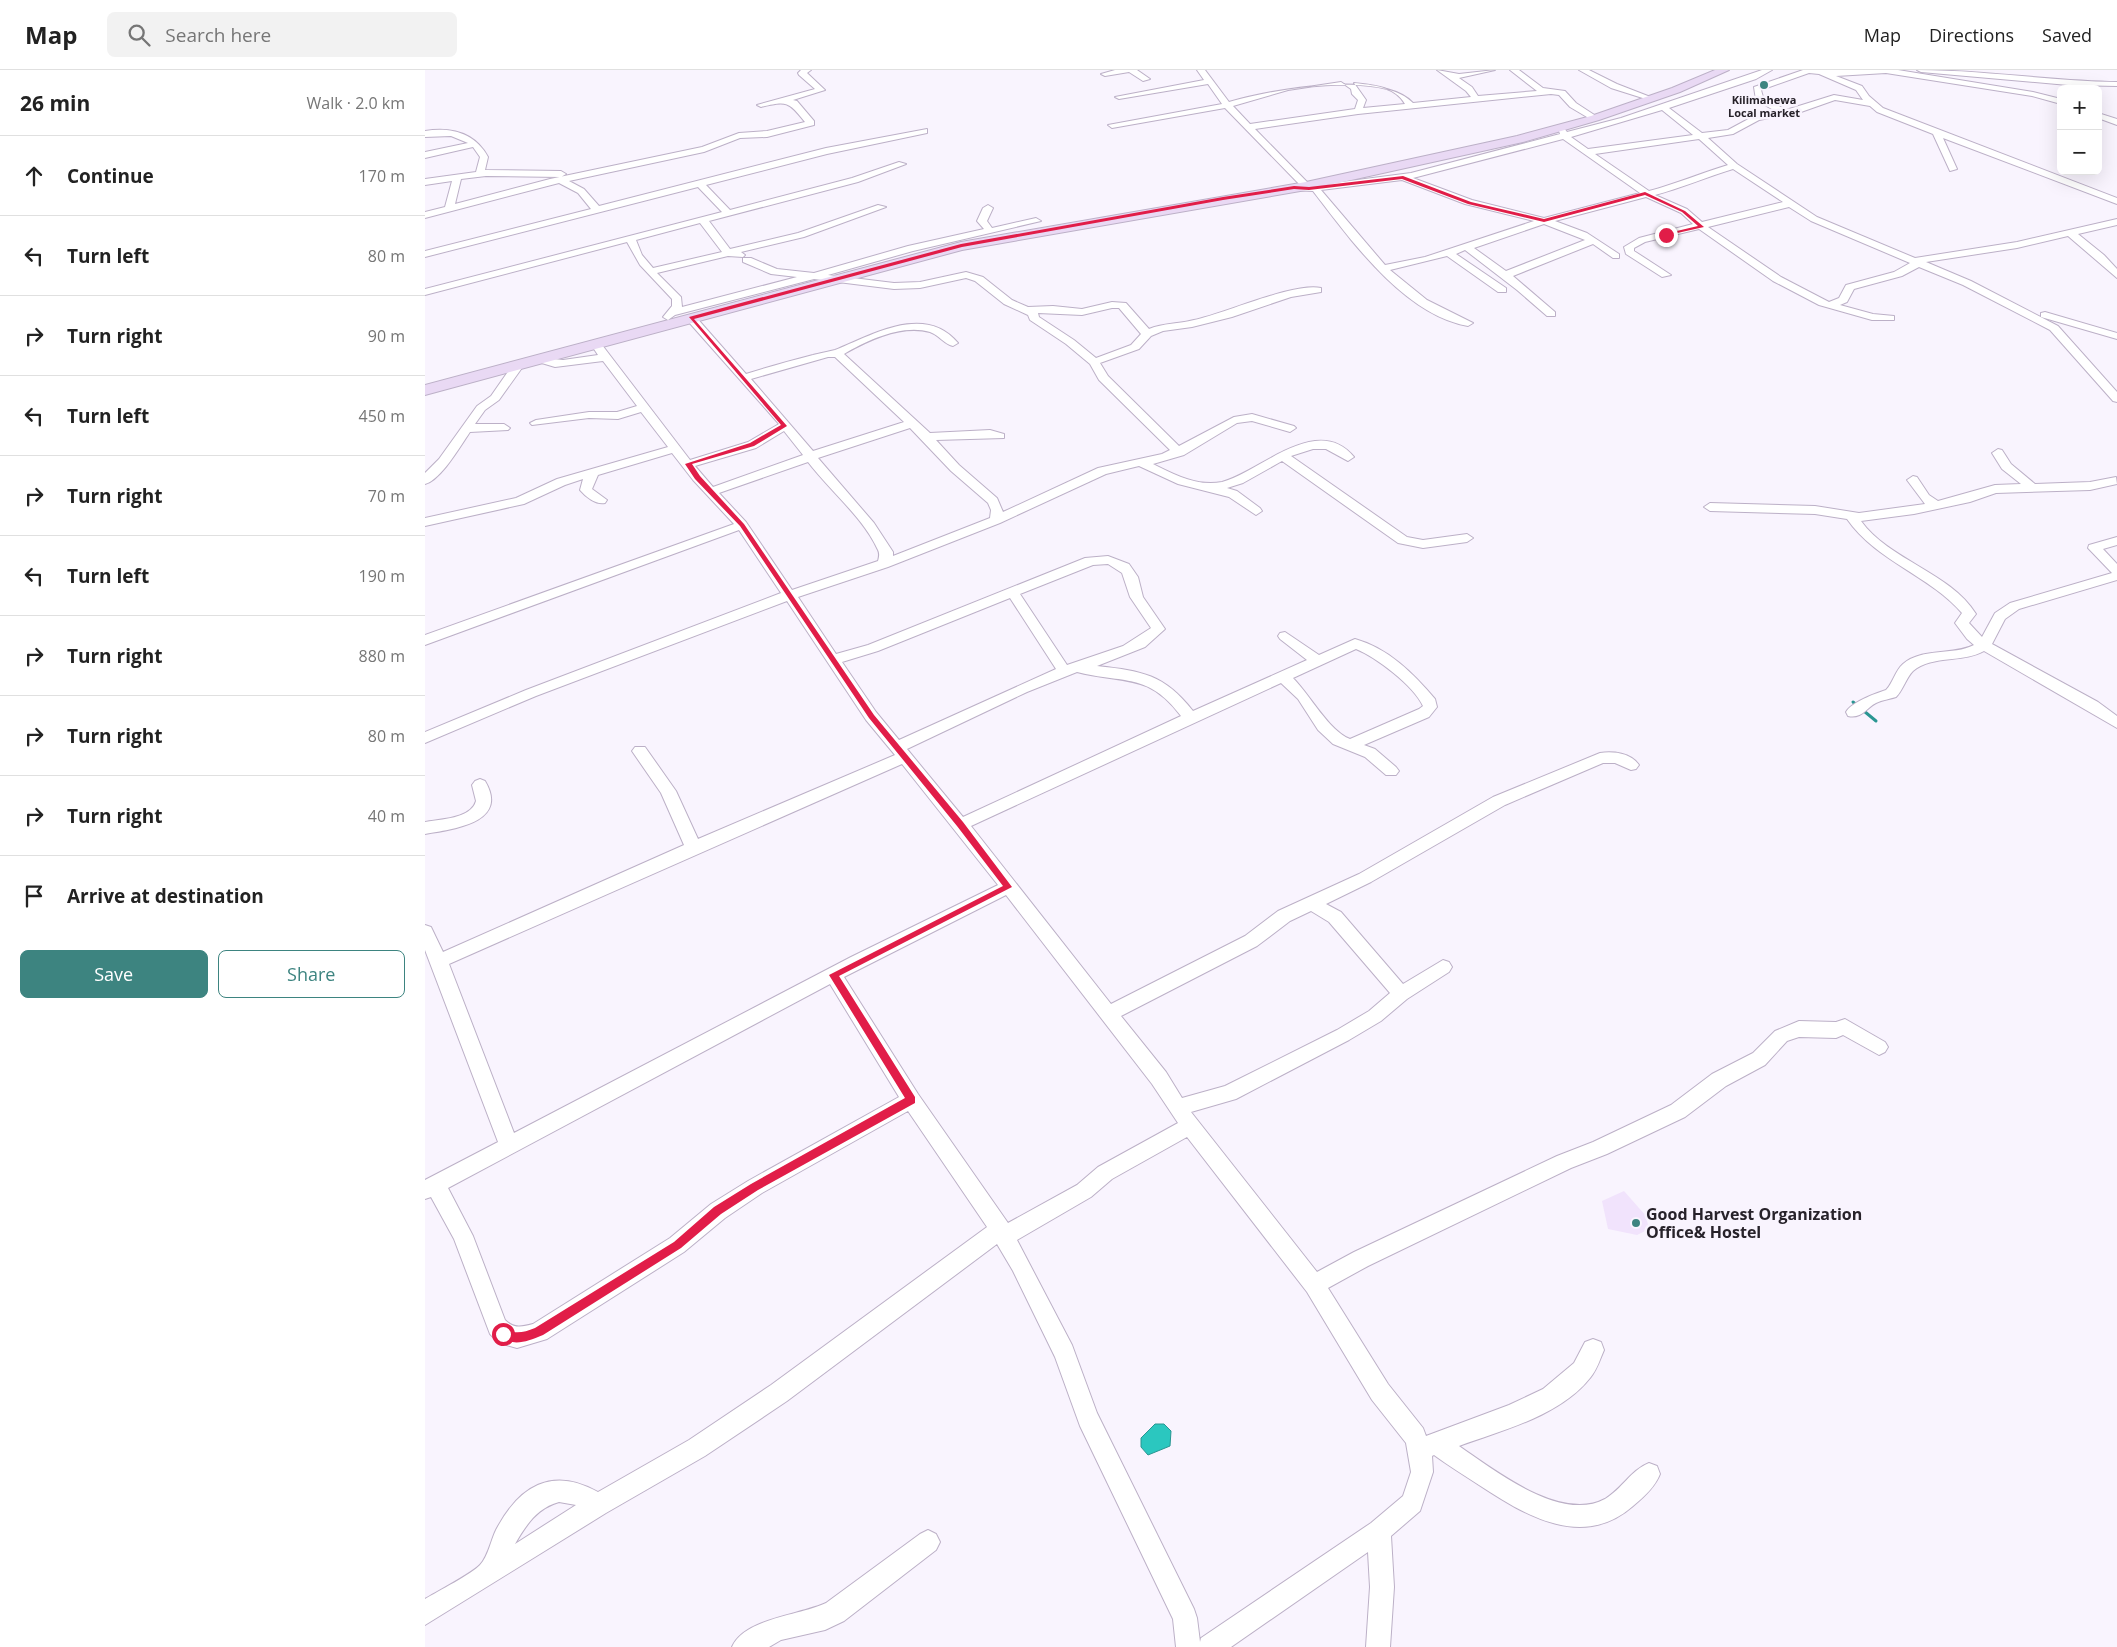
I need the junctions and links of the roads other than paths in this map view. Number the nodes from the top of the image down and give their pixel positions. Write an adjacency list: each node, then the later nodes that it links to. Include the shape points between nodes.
1 (807, 70): 30 (street, via 802,73 821,90)
2 (1130, 70): 17 (street); 21 (street)
3 (1201, 70): 23 (street)
4 (1327, 70): 22 (street)
5 (1441, 70): 18 (street)
6 (1491, 70): 18 (street, via 1459,76)
7 (1514, 70): 26 (street)
8 (1583, 70): 28 (street, via 1613,86)
9 (1724, 70): 28 (main road)
10 (1768, 70): 36 (street)
11 (1807, 70): 19 (street); 38 (street, via 1757,89 1759,98)
12 (1883, 70): 13 (street); 16 (street); 25 (street)
13 (1903, 70)
14 (1921, 70): 20 (street)
15 (2032, 70): 20 (street)
16 (1848, 71): 19 (street)
17 (1105, 74)
18 (1450, 74): 29 (street)
19 (1823, 74): 32 (street, via 1859,88)
20 (2019, 78): 24 (street); 25 (street)
21 (1146, 79)
22 (1343, 80): 34 (street, via 1287,88); 35 (street, via 1375,82 1396,90 1403,93); 37 (street, via 1355,88 1361,100)
23 (1208, 82): 27 (street); 34 (street)
24 (2117, 84)
25 (2009, 90): 31 (street)
26 (1548, 92): 29 (street); 40 (street, via 1562,93 1573,105)
27 (1119, 97)
28 (1649, 98): 40 (main road)
29 (1476, 99): 35 (street)
30 (784, 100): 33 (street); 58 (street, via 794,103 811,122 767,134 739,136 704,149)
31 (2057, 101)
32 (1873, 104): 38 (street, via 1835,97); 46 (street, via 1886,113)
33 (761, 105)
34 (1228, 105): 42 (street); 43 (street)
35 (1411, 106): 37 (street)
36 (1663, 108): 45 (street, via 1624,120); 48 (street)
37 (1358, 111): 43 (street)
38 (1785, 113): 48 (street, via 1761,117 1730,132)
39 (2102, 116): 41 (street)
40 (1595, 118): 45 (main road)
41 (2117, 122)
42 (1112, 125)
43 (1248, 127): 62 (street)
44 (924, 130): 61 (street, via 826,151)
45 (1562, 132): 50 (street); 56 (street); 62 (main road)
46 (1937, 133): 54 (street, via 1941,149); 64 (street)
47 (425, 134): 49 (street, via 445,131)
48 (1698, 136): 50 (street); 53 (street)
49 (475, 144): 51 (street); 55 (street, via 485,157 480,170)
50 (1588, 152): 63 (street)
51 (425, 155)
52 (902, 164): 70 (street, via 855,180)
53 (1734, 166): 63 (street, via 1696,177 1685,184); 65 (street)
54 (1953, 169)
55 (482, 174): 57 (street); 58 (street, via 532,172 571,174)
56 (1403, 177): 62 (street); 74 (street, via 1470,203)
57 (457, 178): 60 (street); 67 (street)
58 (574, 178): 59 (street)
59 (561, 180): 67 (street); 69 (street, via 581,191)
60 (425, 182)
61 (700, 184): 69 (street); 70 (street)
62 (1305, 187): 88 (street); 94 (main road, via 961,246)
63 (1645, 193): 74 (street); 76 (street, via 1684,212)
64 (2117, 201)
65 (1793, 203): 76 (street); 87 (street, via 1814,219)
66 (881, 207): 82 (street, via 801,235)
67 (449, 208): 71 (street)
68 (988, 208): 77 (street, via 982,221)
69 (597, 210): 84 (street)
70 (728, 213): 72 (street)
71 (425, 214)
72 (703, 220): 79 (street); 82 (street)
73 (1036, 221): 77 (street)
74 (1544, 221): 80 (street, via 1566,226); 81 (street)
75 (2117, 222): 78 (street)
76 (1702, 227): 91 (street, via 1642,240 1629,247 1634,257); 99 (street, via 1777,279)
77 (989, 230): 93 (street)
78 (2069, 232): 87 (street, via 2017,245); 92 (street, via 2101,257)
79 (630, 238): 89 (street); 98 (street)
80 (1592, 241): 85 (street); 90 (street)
81 (1467, 247): 83 (street); 90 (street)
82 (729, 253): 86 (street); 89 (street)
83 (1449, 253): 88 (street); 97 (street)
84 (425, 254)
85 (1616, 256)
86 (747, 260): 93 (street, via 779,274); 95 (street)
87 (1916, 262): 99 (street, via 1898,274 1850,287 1843,300); 100 (street)
88 (1382, 269): 106 (street, via 1419,300)
89 (652, 271): 103 (street, via 677,299 677,306)
90 (1506, 274): 102 (street)
91 (1666, 275)
92 (2117, 275)
93 (814, 276): 94 (street); 95 (street)
94 (839, 280): 101 (street, via 873,286 912,286 969,276 1008,302); 104 (main road)
95 (774, 287): 103 (street)
96 (1317, 290): 109 (street, via 1289,294 1228,315 1161,328)
97 (1502, 290)
98 (425, 292)
99 (1830, 305): 105 (street)
100 (2011, 306): 108 (street); 120 (street, via 2061,334)
101 (1027, 310): 109 (street, via 1082,312 1122,305); 116 (street)
102 (1551, 314)
103 (668, 318): 104 (main road); 111 (main road)
104 (691, 318): 118 (street)
105 (1890, 318)
106 (1468, 324)
107 (2117, 326): 108 (street)
108 (2106, 332): 110 (street)
109 (1147, 334): 116 (street, via 1135,347)
110 (2117, 336)
111 (595, 343): 114 (street); 115 (main road)
112 (953, 343): 113 (street, via 935,330 905,328 867,339)
113 (835, 354): 118 (street); 123 (street)
114 (606, 358): 115 (street, via 590,357 551,365); 121 (street)
115 (539, 359): 117 (main road)
116 (1094, 362): 131 (street, via 1103,378)
117 (517, 365): 119 (main road); 125 (street, via 495,398 481,408)
118 (743, 378): 124 (street)
119 (425, 390)
120 (2117, 399)
121 (644, 407): 122 (street, via 618,416 589,415); 130 (street)
122 (536, 422)
123 (912, 423): 129 (street); 133 (street)
124 (785, 426): 133 (street); 137 (street, via 752,445)
125 (468, 428): 126 (street); 140 (street)
126 (504, 428)
127 (1290, 428): 131 (street, via 1252,417 1240,418)
128 (1000, 436): 129 (street)
129 (927, 437): 150 (street, via 955,468 993,501 997,510)
130 (676, 448): 137 (street); 138 (street)
131 (1179, 452): 136 (street)
132 (1998, 452): 142 (street, via 2006,466)
133 (811, 457): 144 (street); 155 (street, via 869,526 886,552)
134 (1284, 457): 135 (street, via 1317,445 1330,447); 143 (street, via 1235,482); 153 (street, via 1403,540 1423,544)
135 (1347, 457)
136 (1142, 463): 143 (street); 150 (street, via 1102,471)
137 (689, 464): 144 (street)
138 (593, 473): 145 (street, via 586,490); 151 (street, via 561,482 520,501)
139 (2117, 479): 142 (street, via 2091,486)
140 (425, 480)
141 (1913, 480): 146 (street, via 1925,498)
142 (2030, 486): 146 (street, via 1986,490 1966,499)
143 (1208, 487): 148 (street, via 1233,494)
144 (713, 492): 152 (street)
145 (601, 500)
146 (1935, 505): 149 (street, via 1899,513)
147 (1710, 507): 149 (street, via 1815,510)
148 (1256, 511)
149 (1852, 517): 162 (street, via 1878,543 1930,579 1963,607 1969,614 1963,625)
150 (996, 520): 155 (street)
151 (425, 522)
152 (742, 525): 159 (street); 161 (street)
153 (1467, 538)
154 (2117, 541): 156 (street, via 2094,548)
155 (883, 564): 159 (street)
156 (2117, 571)
157 (2117, 576): 162 (street, via 2009,609 1998,618)
158 (1013, 593): 163 (street, via 873,648); 165 (street); 165 (street, via 1090,561 1112,560 1131,575 1137,597 1158,629 1141,643)
159 (790, 595): 163 (street); 170 (street, via 531,693)
160 (1285, 636): 164 (street)
161 (425, 640)
162 (1984, 645): 167 (street, via 1964,654 1911,666 1891,694 1869,700); 169 (street, via 2093,706)
163 (833, 660): 173 (street)
164 (1318, 660): 166 (street); 171 (street, via 1347,646 1365,647 1389,664 1430,703 1424,713)
165 (1070, 669): 168 (street, via 1129,676 1159,686 1169,692); 173 (street)
166 (1283, 676): 168 (street); 171 (street, via 1314,709 1323,726 1339,740)
167 (1858, 710)
168 (1191, 718): 177 (street)
169 (2117, 723)
170 (425, 738)
171 (1352, 744): 175 (street)
172 (640, 751): 179 (street, via 668,791)
173 (900, 752): 177 (street); 179 (street)
174 (1631, 765): 181 (street, via 1612,756 1600,758 1521,790 1372,875)
175 (1391, 771)
176 (480, 785): 178 (street, via 484,802 473,817)
177 (960, 824): 180 (street)
178 (425, 828)
179 (693, 847): 183 (street)
180 (1008, 887): 185 (street); 187 (street)
181 (1311, 903): 186 (street, via 1335,918); 187 (street, via 1225,955)
182 (425, 932): 183 (street)
183 (439, 961): 192 (street)
184 (1443, 967): 186 (street)
185 (834, 975): 189 (street); 192 (street)
186 (1401, 994): 190 (street, via 1359,1027 1229,1093)
187 (1108, 1014): 190 (street)
188 (1879, 1047): 195 (street, via 1845,1027 1790,1032 1781,1036 1759,1059 1719,1080 1678,1111 1361,1259)
189 (911, 1100): 193 (street, via 748,1191 718,1211 691,1236 539,1332 524,1338 511,1338 497,1327 466,1242 446,1202); 194 (street)
190 (1178, 1107): 191 (street)
191 (1190, 1126): 194 (street, via 1105,1173 1068,1200); 195 (street)
192 (509, 1146): 193 (street)
193 (430, 1188)
194 (1002, 1232): 199 (street, via 779,1393 697,1448); 205 (street, via 1064,1353 1088,1418 1185,1618)
195 (1314, 1285): 197 (street, via 1380,1392 1415,1436)
196 (1593, 1350): 197 (street, via 1583,1370 1544,1401)
197 (1428, 1446): 198 (street, via 1529,1504 1574,1517 1611,1508); 200 (street, via 1412,1503)
198 (1649, 1474)
199 (599, 1505): 202 (street); 202 (street, via 570,1491 555,1491 534,1500 516,1517)
200 (1379, 1531): 206 (street); 207 (street, via 1382,1587)
201 (928, 1542): 204 (street, via 835,1612 816,1621 777,1629)
202 (489, 1573): 203 (street)
203 (425, 1613)
204 (744, 1647)
205 (1188, 1647)
206 (1210, 1647)
207 (1378, 1647)

